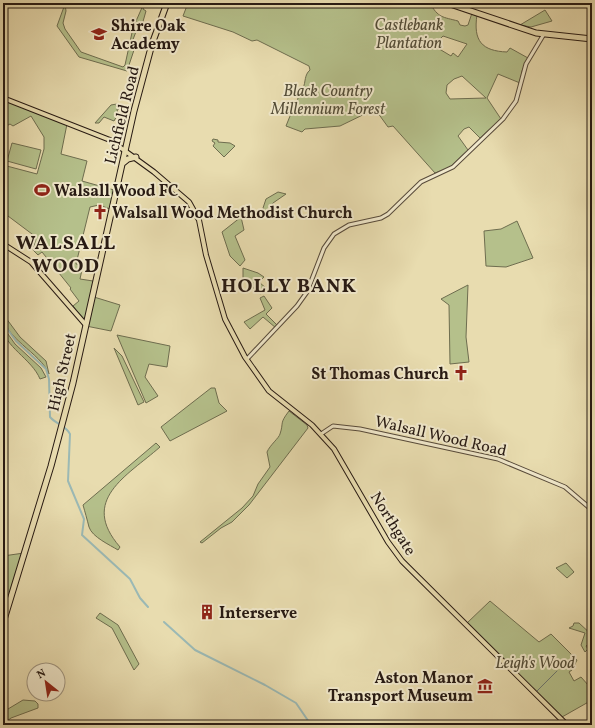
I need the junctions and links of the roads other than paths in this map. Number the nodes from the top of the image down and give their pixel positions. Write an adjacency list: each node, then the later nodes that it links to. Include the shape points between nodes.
1 (167, 3): 6 (highway, Lichfield Road, via 148,59)
2 (447, 3): 3 (highway)
3 (544, 34): 4 (highway); 11 (street, via 526,64 516,101 503,120 453,167 421,182 384,216 349,225 334,234 324,248 307,292 278,328)
4 (592, 39)
5 (4, 98): 6 (main road, Northgate, via 102,136)
6 (126, 150): 7 (main road, Northgate); 8 (highway, Lichfield Road)
7 (136, 157): 8 (highway); 11 (main road, Northgate, via 194,208 225,319)
8 (123, 163): 10 (highway, Lichfield Road)
9 (3, 244): 10 (main road, via 31,262)
10 (85, 326): 14 (highway, High Street, via 41,504)
11 (247, 360): 12 (main road, Northgate, via 269,391)
12 (321, 434): 13 (street, Walsall Wood Road, via 333,426 360,429 498,459 565,487); 15 (main road, Northgate, via 342,461 387,540 402,561)
13 (592, 510)
14 (3, 623)
15 (567, 725)

